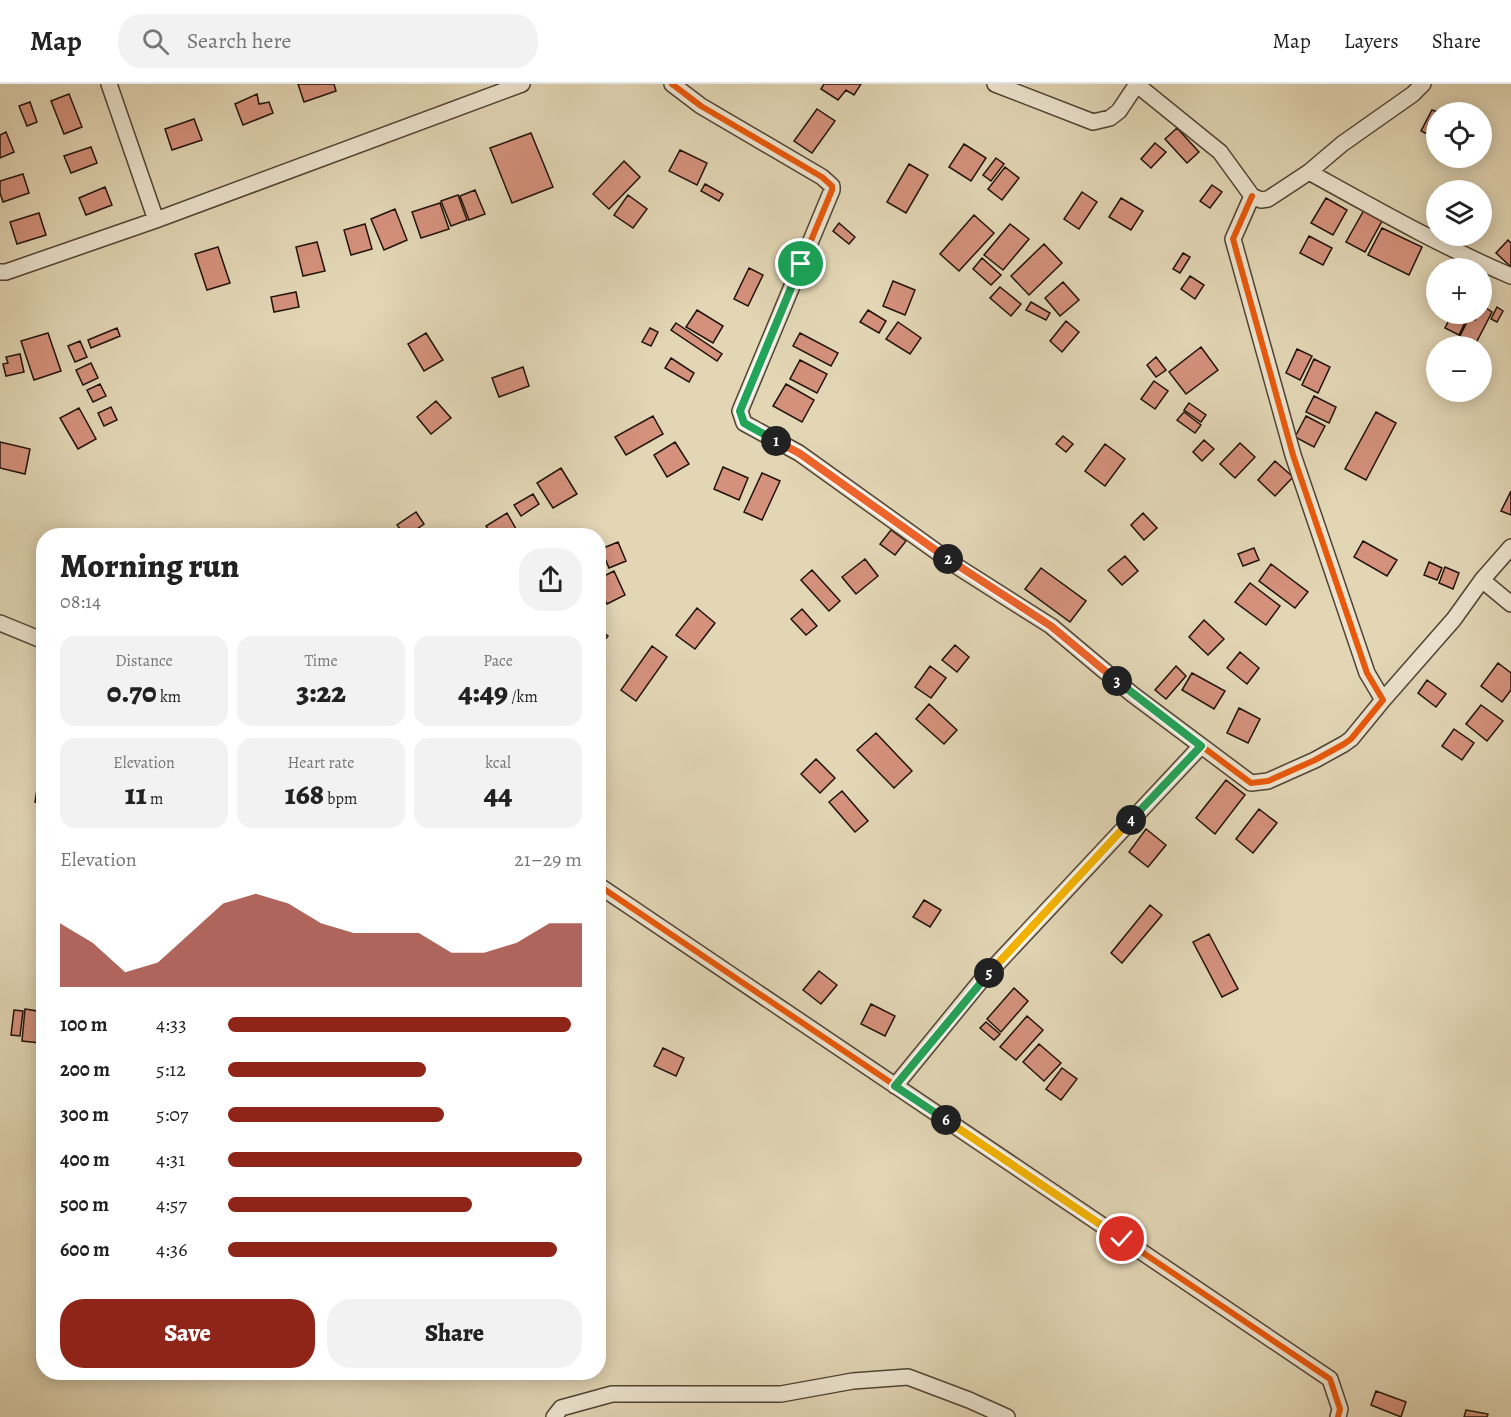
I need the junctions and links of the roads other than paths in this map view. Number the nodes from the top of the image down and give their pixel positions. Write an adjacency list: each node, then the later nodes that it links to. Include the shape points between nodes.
1 (109, 84): 9 (street)
2 (522, 84): 9 (street)
3 (672, 84): 18 (street, via 832,186 740,411 744,423 799,453 958,567 1051,626)
4 (995, 84): 5 (street, via 1093,122 1119,111)
5 (1136, 84): 8 (street, via 1220,152)
6 (1423, 84): 7 (street)
7 (1309, 172): 8 (street, via 1268,200); 11 (street, via 1401,223)
8 (1252, 196): 17 (street, via 1233,239 1293,454 1367,673)
9 (156, 220): 10 (street)
10 (0, 272)
11 (1511, 276)
12 (1511, 547): 13 (street)
13 (1482, 580): 14 (street); 17 (street, via 1454,619)
14 (1511, 604)
15 (0, 623): 16 (street)
16 (36, 638)
17 (1383, 700): 18 (street, via 1344,744 1268,781 1251,783)
18 (1201, 746): 20 (street, via 980,982)
19 (606, 890): 20 (street)
20 (895, 1086): 23 (street, via 1330,1379 1340,1409)
21 (554, 1417): 22 (street, via 561,1408 612,1394 781,1394 853,1381 908,1377)
22 (1007, 1417)
23 (1338, 1417)

